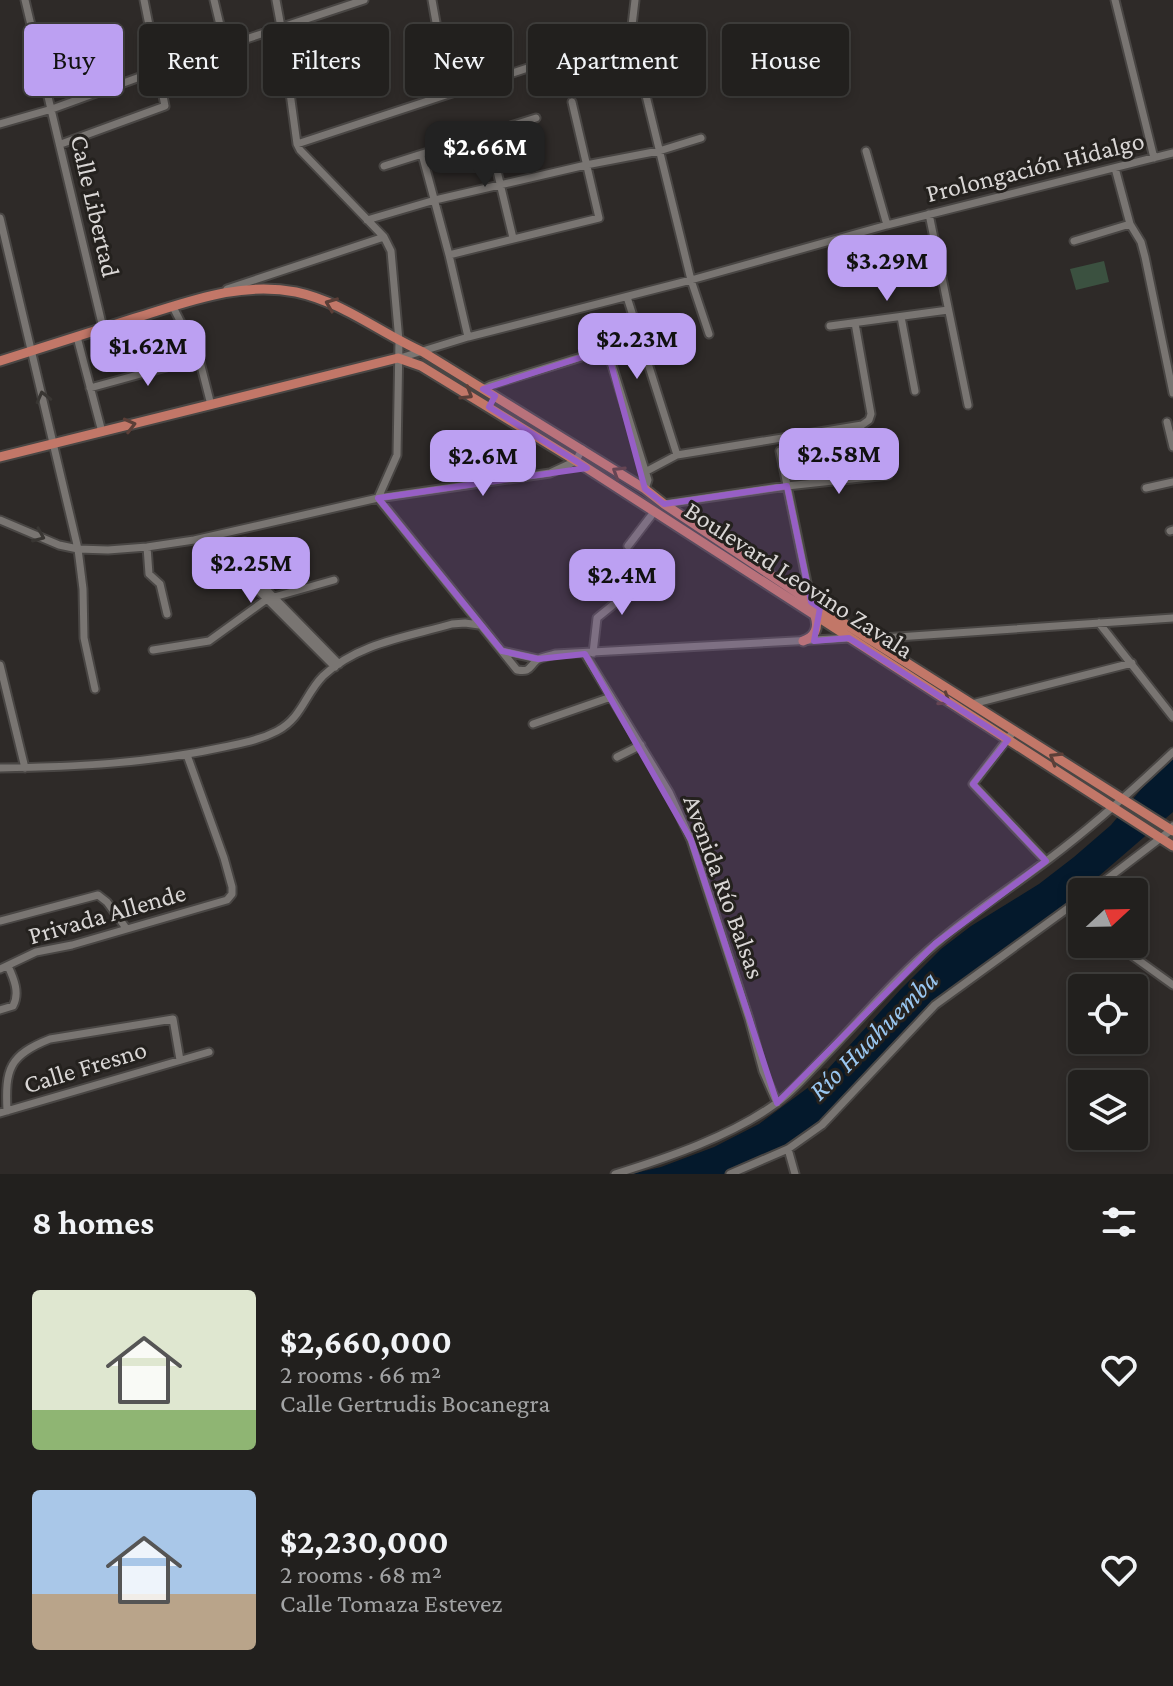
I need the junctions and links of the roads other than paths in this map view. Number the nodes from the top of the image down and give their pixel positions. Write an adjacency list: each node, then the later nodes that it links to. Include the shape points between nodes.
1 (25, 0): 21 (street, Calle Libertad)
2 (144, 0): 9 (street)
3 (214, 0): 10 (street)
4 (276, 0): 11 (street)
5 (364, 0): 12 (street)
6 (432, 0): 13 (street)
7 (635, 0): 14 (street)
8 (1115, 0): 32 (street)
9 (149, 24)
10 (220, 24)
11 (280, 24)
12 (290, 24)
13 (436, 24)
14 (632, 24)
15 (139, 77): 21 (street)
16 (163, 96): 26 (street, via 165,106)
17 (290, 96): 27 (street)
18 (442, 96): 27 (street)
19 (646, 96): 28 (street)
20 (572, 102): 33 (street)
21 (52, 109): 23 (street); 26 (street, Calle Libertad)
22 (536, 118): 24 (street)
23 (0, 124)
24 (488, 133): 31 (street); 36 (street)
25 (701, 138): 28 (street)
26 (61, 144): 56 (street, Calle Libertad)
27 (297, 144): 40 (street)
28 (659, 151): 33 (street); 48 (street)
29 (866, 151): 42 (street)
30 (1173, 153): 32 (street, Prolongación Hidalgo)
31 (422, 154): 34 (street); 37 (street)
32 (1154, 158): 35 (street, Prolongación Hidalgo)
33 (586, 165): 36 (street); 44 (street, via 599,218)
34 (384, 166)
35 (1115, 168): 38 (street, Prolongación Hidalgo); 41 (street)
36 (500, 186): 37 (street); 44 (street)
37 (435, 200): 40 (street); 47 (street)
38 (929, 214): 42 (street, Prolongación Hidalgo); 52 (street)
39 (0, 218): 46 (street)
40 (367, 220): 43 (street)
41 (1130, 224): 45 (street); 69 (street, via 1145,257)
42 (887, 225): 48 (street, Prolongación Hidalgo)
43 (384, 237): 49 (street); 60 (street, via 391,251)
44 (513, 238): 47 (street)
45 (1074, 241)
46 (3, 244): 61 (street)
47 (449, 255): 59 (street)
48 (691, 280): 50 (street, Prolongación Hidalgo); 57 (street)
49 (210, 295): 51 (main road, Boulevard Leovino Zavala); 60 (main road, Boulevard Leovino Zavala, one-way to 49, via 340,307 297,293 263,289)
50 (627, 297): 59 (street, Prolongación Hidalgo); 81 (street)
51 (173, 307): 56 (main road, Boulevard Leovino Zavala); 63 (street)
52 (948, 310): 53 (street); 72 (street)
53 (901, 317): 54 (street); 68 (street)
54 (855, 323): 55 (street); 81 (street, via 869,420)
55 (830, 326)
56 (103, 328): 58 (main road, Boulevard Leovino Zavala)
57 (709, 334)
58 (77, 337): 61 (main road, Boulevard Leovino Zavala); 66 (street)
59 (468, 337): 62 (street, Prolongación Hidalgo)
60 (399, 341): 62 (main road, Boulevard Leovino Zavala); 64 (street)
61 (31, 351): 65 (main road, Boulevard Leovino Zavala); 77 (street, one-way to 61)
62 (423, 352): 64 (street, Prolongación Hidalgo); 67 (main road, Boulevard Leovino Zavala)
63 (199, 358): 66 (street); 71 (street)
64 (398, 358): 71 (main road); 73 (main road, Boulevard Leovino Zavala, one-way to 73); 90 (street, via 397,455)
65 (0, 361)
66 (90, 388): 75 (street)
67 (483, 389): 70 (main road, Boulevard Leovino Zavala); 84 (street, via 607,349)
68 (915, 391)
69 (1173, 393)
70 (495, 396): 73 (main road); 79 (main road, Boulevard Leovino Zavala)
71 (211, 405): 75 (main road, one-way to 71)
72 (968, 405)
73 (489, 407): 83 (main road, Boulevard Leovino Zavala)
74 (1167, 422): 76 (street)
75 (102, 432): 77 (main road)
76 (1172, 434): 78 (street)
77 (54, 443): 82 (main road); 96 (street)
78 (1173, 447)
79 (582, 449): 83 (street); 89 (main road, Boulevard Leovino Zavala, one-way to 79)
80 (780, 451): 87 (street)
81 (677, 455): 84 (street)
82 (0, 457)
83 (576, 461): 90 (street, via 550,473); 92 (main road, Boulevard Leovino Zavala)
84 (645, 472): 89 (street)
85 (888, 475): 87 (street)
86 (1173, 482): 88 (street)
87 (787, 486): 91 (street); 100 (street)
88 (1146, 488)
89 (645, 489): 91 (main road, Boulevard Leovino Zavala)
90 (378, 498): 95 (street); 104 (street)
91 (664, 504): 100 (main road, Boulevard Leovino Zavala)
92 (654, 512): 94 (street); 100 (main road, Boulevard Leovino Zavala)
93 (0, 520): 96 (street, one-way to 96)
94 (628, 546)
95 (147, 547): 96 (street); 101 (street, via 149,574 160,584)
96 (78, 549): 115 (street, via 84,638)
97 (646, 578): 110 (street, via 597,618)
98 (334, 580): 99 (street)
99 (271, 598): 99 (street, via 253,576 245,542 239,543 247,579); 108 (street, via 209,641); 114 (street)
100 (815, 609): 105 (main road, Boulevard Leovino Zavala); 106 (main road, Boulevard Leovino Zavala); 107 (main road, via 815,634)
101 (167, 614)
102 (1173, 618): 103 (street)
103 (1099, 623): 106 (street); 112 (street)
104 (480, 625): 109 (street); 114 (street, via 452,624 422,632 364,649)
105 (849, 638): 106 (street); 107 (street); 120 (main road, Boulevard Leovino Zavala, one-way to 120)
106 (870, 639): 117 (main road, Boulevard Leovino Zavala)
107 (803, 641): 110 (street)
108 (153, 650)
109 (502, 651): 111 (street); 111 (street, via 517,670 532,668)
110 (589, 654): 111 (street); 116 (street, Avenida Río Balsas)
111 (538, 659)
112 (1132, 663): 117 (street); 118 (street)
113 (0, 665): 126 (street)
114 (337, 666): 123 (street, via 321,678 293,720 276,731)
115 (95, 689)
116 (611, 697): 119 (street); 121 (street, Avenida Río Balsas)
117 (972, 704): 120 (main road, Boulevard Leovino Zavala)
118 (1173, 717)
119 (533, 724)
120 (1011, 736): 127 (main road, Boulevard Leovino Zavala); 131 (street, via 973,784)
121 (641, 745): 124 (street); 142 (street, Avenida Río Balsas, via 691,840)
122 (1173, 752): 127 (street)
123 (187, 755): 126 (street); 135 (street, Privada Allende, via 232,894 227,900)
124 (617, 757)
125 (0, 768): 126 (street)
126 (25, 768)
127 (1118, 805): 128 (main road, Boulevard Leovino Zavala); 129 (main road, Boulevard Leovino Zavala); 131 (street)
128 (1170, 828): 129 (street)
129 (1157, 836): 130 (main road, Boulevard Leovino Zavala); 132 (street)
130 (1173, 846)
131 (1046, 861): 142 (street, via 935,944)
132 (1107, 878)
133 (1068, 909): 144 (street, via 935,1005 822,1125)
134 (0, 921): 135 (street, via 98,895)
135 (126, 928): 137 (street, Privada Allende, via 36,952)
136 (1135, 958): 138 (street)
137 (4, 968): 139 (street, via 14,978 18,998)
138 (1173, 985)
139 (0, 1010)
140 (209, 1052): 141 (street, Calle Fresno)
141 (180, 1060): 143 (street, Calle Fresno); 143 (street, via 173,1019 50,1039 17,1056 8,1073)
142 (777, 1103): 145 (street, via 738,1127)
143 (3, 1112)
144 (788, 1149): 146 (street); 147 (street)
145 (615, 1174)
146 (730, 1174)
147 (795, 1174)

